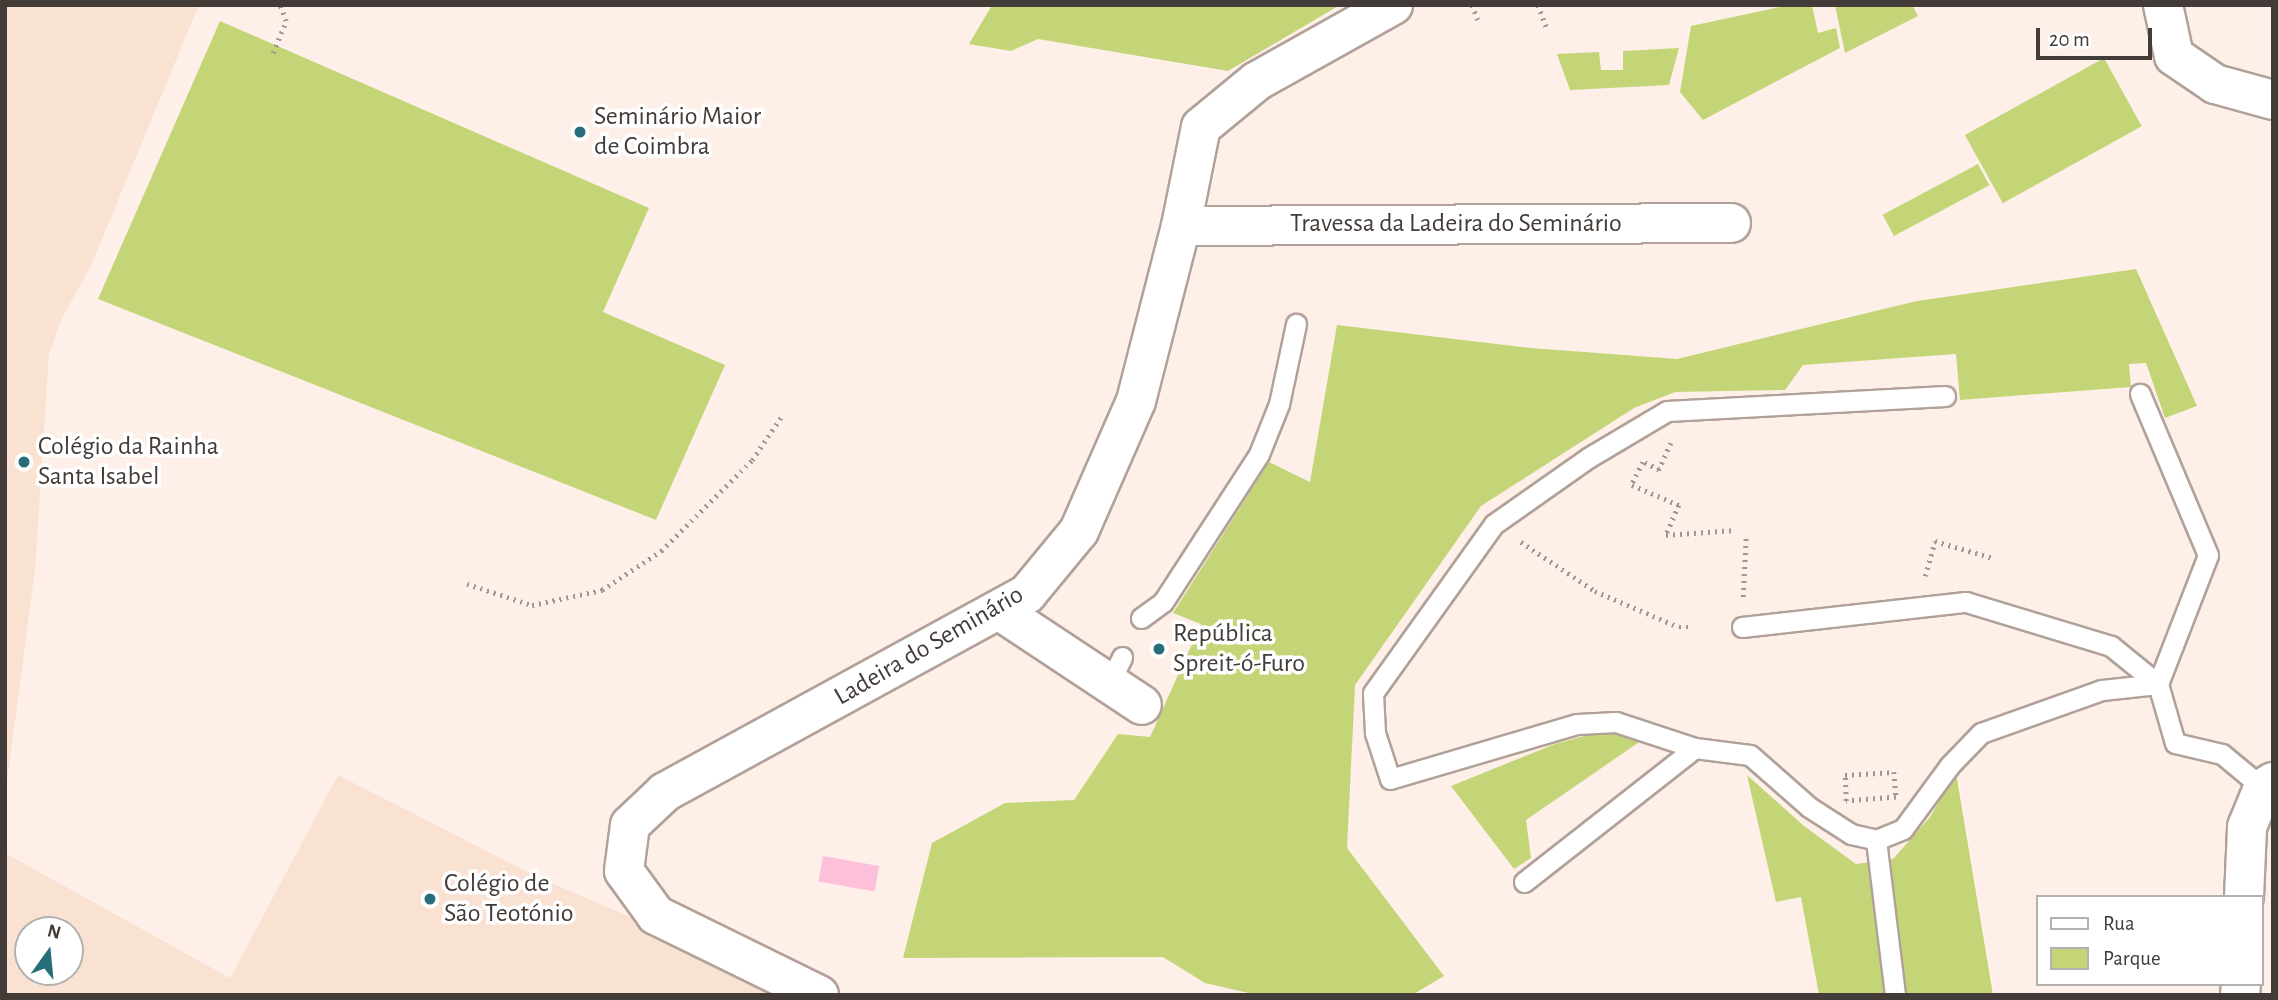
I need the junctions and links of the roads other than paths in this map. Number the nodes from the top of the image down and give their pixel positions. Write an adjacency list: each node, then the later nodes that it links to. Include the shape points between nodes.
1 (1393, 5): 5 (street, Ladeira do Seminário, via 1257,82 1201,127)
2 (2164, 5): 3 (street, via 2174,56 2215,84)
3 (2273, 100)
4 (1731, 223): 5 (street, Travessa da Ladeira do Seminário)
5 (1181, 226): 9 (street, Ladeira do Seminário, via 1136,401 1084,520 1027,594)
6 (1296, 324): 10 (lane, via 1279,404 1259,454 1163,602)
7 (2140, 394): 12 (lane, via 2207,555)
8 (1945, 396): 14 (lane, via 1667,411 1588,458 1494,524 1373,693 1375,733 1390,779 1577,724 1616,722)
9 (1000, 611): 13 (street, via 1116,671); 19 (street, Ladeira do Seminário, via 665,792 630,825 624,871 656,915)
10 (1141, 618)
11 (1742, 627): 12 (lane, via 1966,602 2111,646)
12 (2158, 684): 15 (lane, via 2175,743 2222,754); 16 (lane, via 2102,690 1981,733 1950,765 1903,829)
13 (1142, 705)
14 (1695, 748): 16 (lane, via 1749,755 1808,807 1851,834); 17 (lane)
15 (2268, 785): 18 (street, via 2247,827)
16 (1876, 841): 20 (lane)
17 (1524, 882)
18 (2244, 895)
19 (819, 995)
20 (1895, 995)

